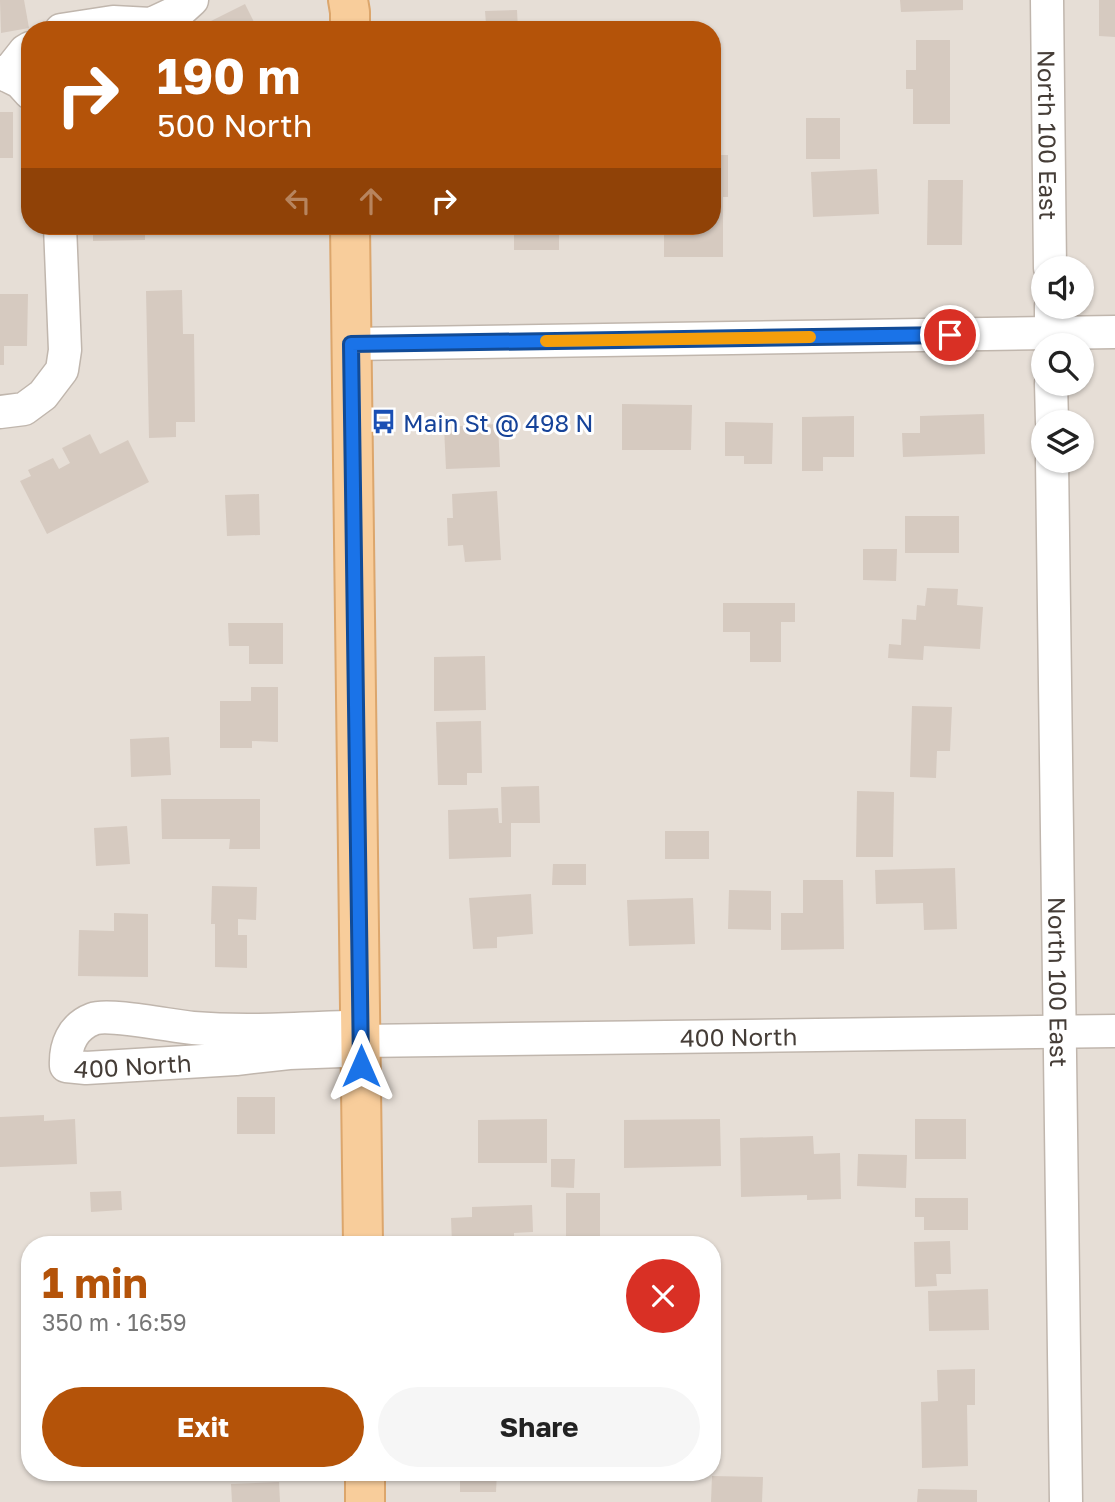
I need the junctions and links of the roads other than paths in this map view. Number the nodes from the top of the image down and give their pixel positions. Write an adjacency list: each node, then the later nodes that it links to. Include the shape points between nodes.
1 (192, 0): 4 (street)
2 (348, 0): 5 (main road)
3 (1047, 0): 10 (street, North 100 East)
4 (157, 21)
5 (350, 21)
6 (21, 60): 7 (street)
7 (12, 80)
8 (60, 235): 14 (street, via 62,370 43,395 24,409)
9 (350, 235): 13 (main road)
10 (1050, 256)
11 (1051, 328): 12 (street); 13 (street)
12 (1115, 332)
13 (351, 344): 18 (main road)
14 (0, 412)
15 (1052, 473): 17 (street, North 100 East)
16 (1115, 1031): 17 (street, 400 North)
17 (1060, 1032): 18 (street, 400 North); 23 (street, North 100 East)
18 (361, 1041): 19 (street, 400 North, via 343,1027); 20 (main road)
19 (254, 1043): 19 (street, 400 North, via 195,1028 108,1016 80,1026 65,1051 66,1066 86,1068)
20 (363, 1236)
21 (365, 1481): 22 (main road)
22 (365, 1502)
23 (1066, 1502)

